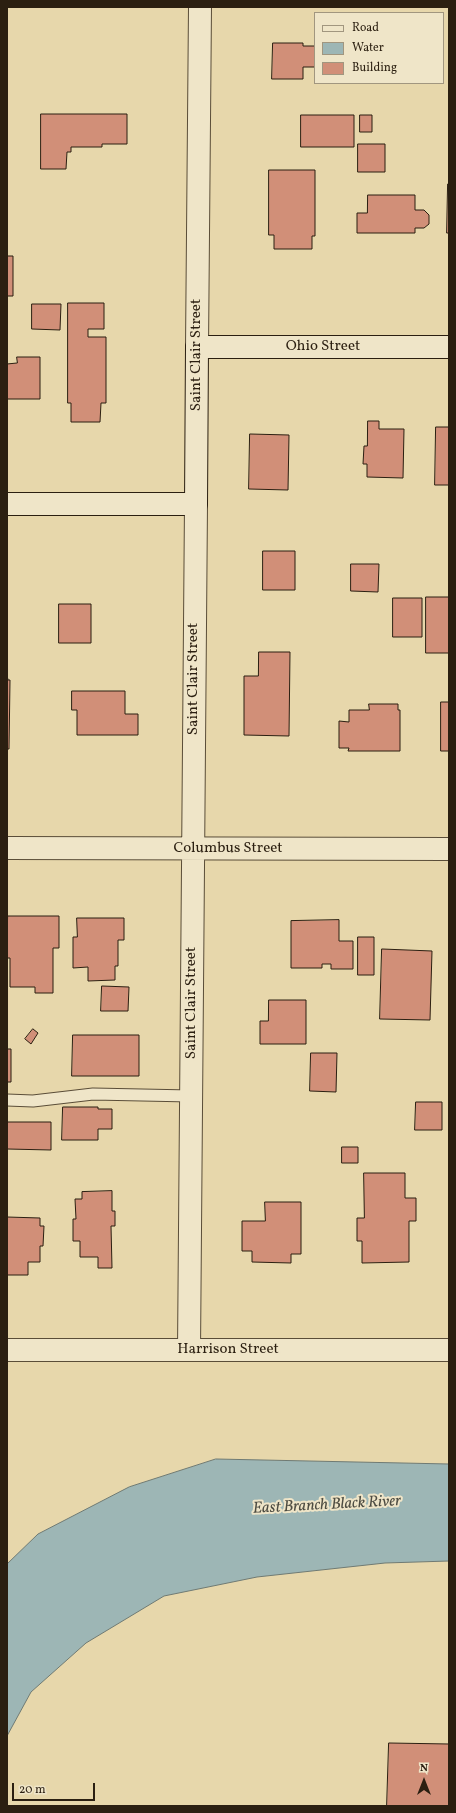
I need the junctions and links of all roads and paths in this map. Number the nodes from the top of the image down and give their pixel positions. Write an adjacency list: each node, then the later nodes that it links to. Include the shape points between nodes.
1 (200, 7): 2 (street, Saint Clair Street)
2 (197, 347): 3 (street, Ohio Street); 5 (street, Saint Clair Street)
3 (449, 347)
4 (7, 504): 5 (street)
5 (196, 504): 7 (street, Saint Clair Street)
6 (7, 848): 7 (street, Columbus Street)
7 (193, 848): 8 (street, Columbus Street); 9 (street, Saint Clair Street)
8 (449, 849)
9 (191, 1096): 10 (lane, via 93,1094 33,1101); 12 (street, Saint Clair Street)
10 (7, 1100)
11 (7, 1350): 12 (street, Harrison Street)
12 (189, 1350): 13 (street, Harrison Street)
13 (449, 1350)

